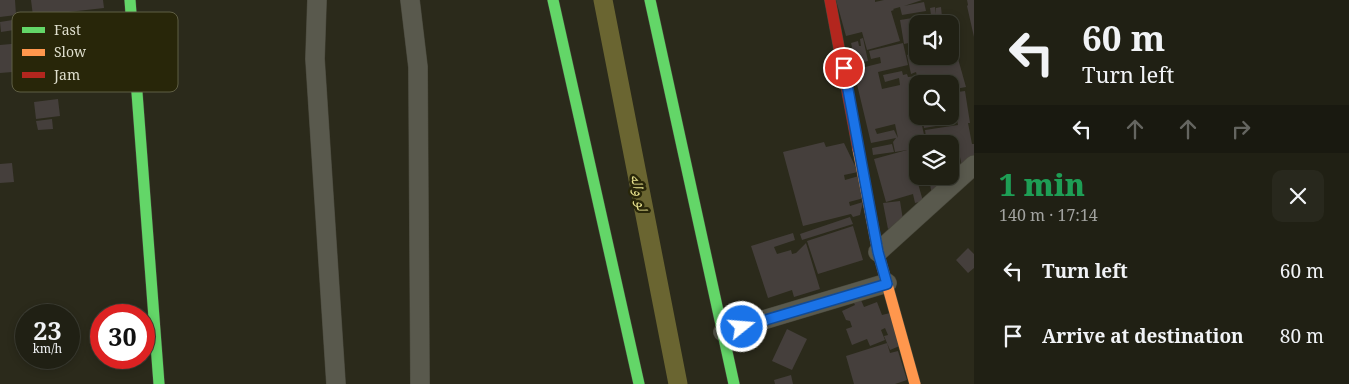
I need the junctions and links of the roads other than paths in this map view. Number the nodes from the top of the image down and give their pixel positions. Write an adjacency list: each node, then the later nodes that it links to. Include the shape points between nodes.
1 (316, 0): 12 (street, via 315,59)
2 (410, 0): 13 (street, via 418,67)
3 (553, 0): 14 (street)
4 (650, 0): 10 (street)
5 (830, 0): 8 (street)
6 (137, 92): 11 (street)
7 (974, 165): 8 (street)
8 (878, 252): 9 (street)
9 (887, 284): 10 (street); 16 (street)
10 (723, 332): 15 (street)
11 (159, 384)
12 (336, 384)
13 (420, 384)
14 (639, 384)
15 (734, 384)
16 (915, 384)

